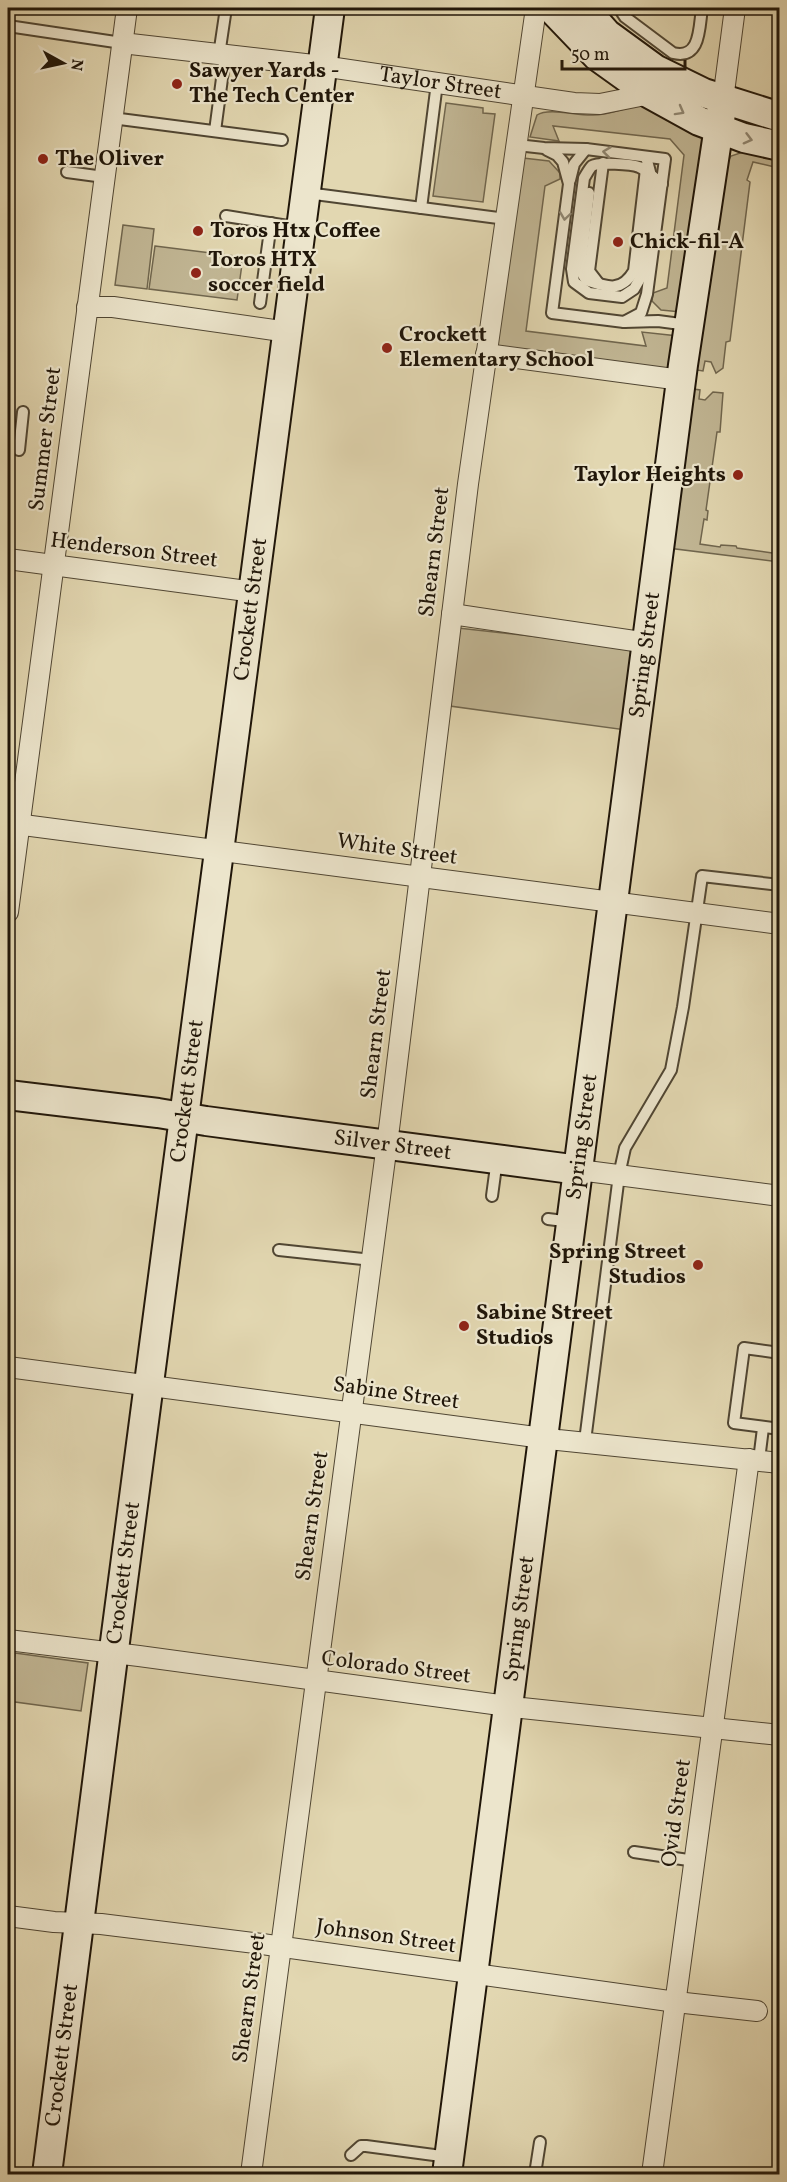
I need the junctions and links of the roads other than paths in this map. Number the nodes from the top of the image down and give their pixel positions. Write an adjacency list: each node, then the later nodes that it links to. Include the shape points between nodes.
1 (127, 8): 11 (street, Summer Street)
2 (226, 8): 12 (lane)
3 (324, 8): 13 (main road, Crockett Street)
4 (536, 8): 16 (street, Shearn Street)
5 (551, 8): 15 (main road, via 597,56)
6 (587, 8): 17 (main road, via 607,34 655,69)
7 (619, 8): 8 (lane, via 625,17 673,53 680,54 692,50 697,40)
8 (702, 8)
9 (735, 8): 17 (street)
10 (8, 26): 11 (lane)
11 (122, 43): 12 (street, Taylor Street); 19 (street, Summer Street)
12 (222, 56): 13 (street, Taylor Street); 21 (lane)
13 (322, 66): 14 (street, Taylor Street); 34 (main road, Crockett Street)
14 (437, 82): 16 (street, Taylor Street); 35 (lane)
15 (650, 94): 16 (street, Taylor Street, via 600,104); 20 (main road, one-way to 20)
16 (525, 95): 23 (street, Shearn Street)
17 (723, 100): 18 (main road); 20 (main road, Spring Street)
18 (780, 117)
19 (112, 118): 21 (lane); 31 (street, Summer Street)
20 (718, 128): 24 (main road, one-way to 24); 45 (main road, Spring Street)
21 (215, 131): 22 (lane)
22 (282, 140)
23 (517, 145): 25 (lane); 37 (street, Shearn Street)
24 (780, 146)
25 (544, 148): 26 (lane); 32 (lane, via 563,162)
26 (586, 149): 27 (lane, one-way to 26); 32 (lane, via 574,164)
27 (646, 157): 30 (lane); 33 (lane, via 665,159)
28 (598, 165): 30 (lane, via 639,166); 30 (lane, via 580,270 586,280 599,284 618,287 628,282 634,271); 30 (lane, via 584,178 572,269 574,282 589,292 622,297 634,289 642,275 653,183)
29 (67, 172): 31 (lane)
30 (649, 174): 33 (lane)
31 (104, 177): 42 (street, Summer Street)
32 (569, 184): 44 (lane, one-way to 44, via 552,313)
33 (662, 184): 40 (lane)
34 (306, 193): 35 (lane); 39 (main road, Crockett Street)
35 (421, 208): 37 (lane)
36 (226, 216): 38 (lane)
37 (506, 219): 47 (street, Shearn Street)
38 (271, 223): 39 (lane); 41 (lane)
39 (302, 228): 46 (main road, Crockett Street)
40 (647, 294): 43 (lane, via 645,311); 44 (lane, via 641,313)
41 (260, 303)
42 (87, 307): 46 (street, via 113,307); 52 (street, Summer Street)
43 (658, 321): 44 (lane); 45 (lane)
44 (624, 322)
45 (689, 325): 48 (main road, Spring Street)
46 (288, 332): 53 (main road, Crockett Street)
47 (486, 354): 48 (street); 54 (street, Shearn Street)
48 (681, 380): 55 (main road, Spring Street)
49 (23, 412): 50 (lane)
50 (19, 450)
51 (8, 559): 52 (street, Henderson Street)
52 (53, 565): 53 (street, Henderson Street); 56 (street, Summer Street)
53 (254, 592): 57 (main road, Crockett Street)
54 (452, 614): 55 (street); 58 (street, Shearn Street)
55 (648, 643): 60 (main road, Spring Street)
56 (13, 824): 57 (street, White Street); 61 (street, Summer Street)
57 (220, 851): 58 (street, White Street); 65 (main road, Crockett Street)
58 (421, 878): 60 (street, White Street); 66 (street, Shearn Street)
59 (780, 885): 62 (lane, via 702,876)
60 (614, 903): 62 (street, White Street); 68 (main road, Spring Street)
61 (8, 912)
62 (697, 914): 63 (street, White Street); 69 (lane, via 671,1070 625,1148)
63 (780, 924)
64 (8, 1095): 65 (main road, Silver Street)
65 (184, 1118): 66 (main road, Silver Street); 76 (main road, Crockett Street)
66 (387, 1144): 67 (main road, Silver Street); 73 (street, Shearn Street)
67 (497, 1159): 68 (main road, Silver Street); 70 (lane)
68 (579, 1170): 69 (street, Silver Street); 80 (main road, Spring Street, via 560,1221)
69 (619, 1175): 71 (street, Silver Street); 81 (lane)
70 (492, 1196)
71 (780, 1196)
72 (279, 1250): 73 (lane)
73 (372, 1260): 77 (street, Shearn Street)
74 (780, 1353): 78 (lane, via 744,1348 734,1423)
75 (8, 1367): 76 (street, Sabine Street)
76 (149, 1386): 77 (street, Sabine Street); 85 (main road, Crockett Street)
77 (351, 1412): 80 (street, Sabine Street); 86 (street, Shearn Street)
78 (763, 1428): 79 (lane); 82 (lane)
79 (780, 1429)
80 (544, 1438): 81 (street, Sabine Street); 87 (main road, Spring Street)
81 (585, 1441): 82 (street, Sabine Street)
82 (754, 1459): 83 (street, Sabine Street); 88 (street, Ovid Street)
83 (780, 1463)
84 (8, 1640): 85 (street, Colorado Street)
85 (114, 1653): 86 (street, Colorado Street); 93 (main road, Crockett Street)
86 (316, 1681): 87 (street, Colorado Street); 94 (street, Shearn Street)
87 (508, 1707): 88 (street, Colorado Street); 95 (main road, Spring Street)
88 (713, 1728): 89 (street, Colorado Street); 91 (street, Ovid Street)
89 (780, 1736)
90 (634, 1852): 91 (lane)
91 (695, 1861): 96 (street, Ovid Street)
92 (8, 1916): 93 (street, Johnson Street)
93 (79, 1922): 94 (street, Johnson Street); 101 (main road, Crockett Street)
94 (281, 1947): 95 (street, Johnson Street); 102 (street, Shearn Street)
95 (474, 1974): 96 (street, Johnson Street); 100 (main road, Spring Street)
96 (676, 2002): 97 (street, Johnson Street); 104 (street, Ovid Street)
97 (757, 2010)
98 (540, 2142): 103 (lane)
99 (351, 2155): 100 (lane, via 366,2146)
100 (448, 2166)
101 (47, 2175)
102 (251, 2175)
103 (535, 2175)
104 (652, 2175)

